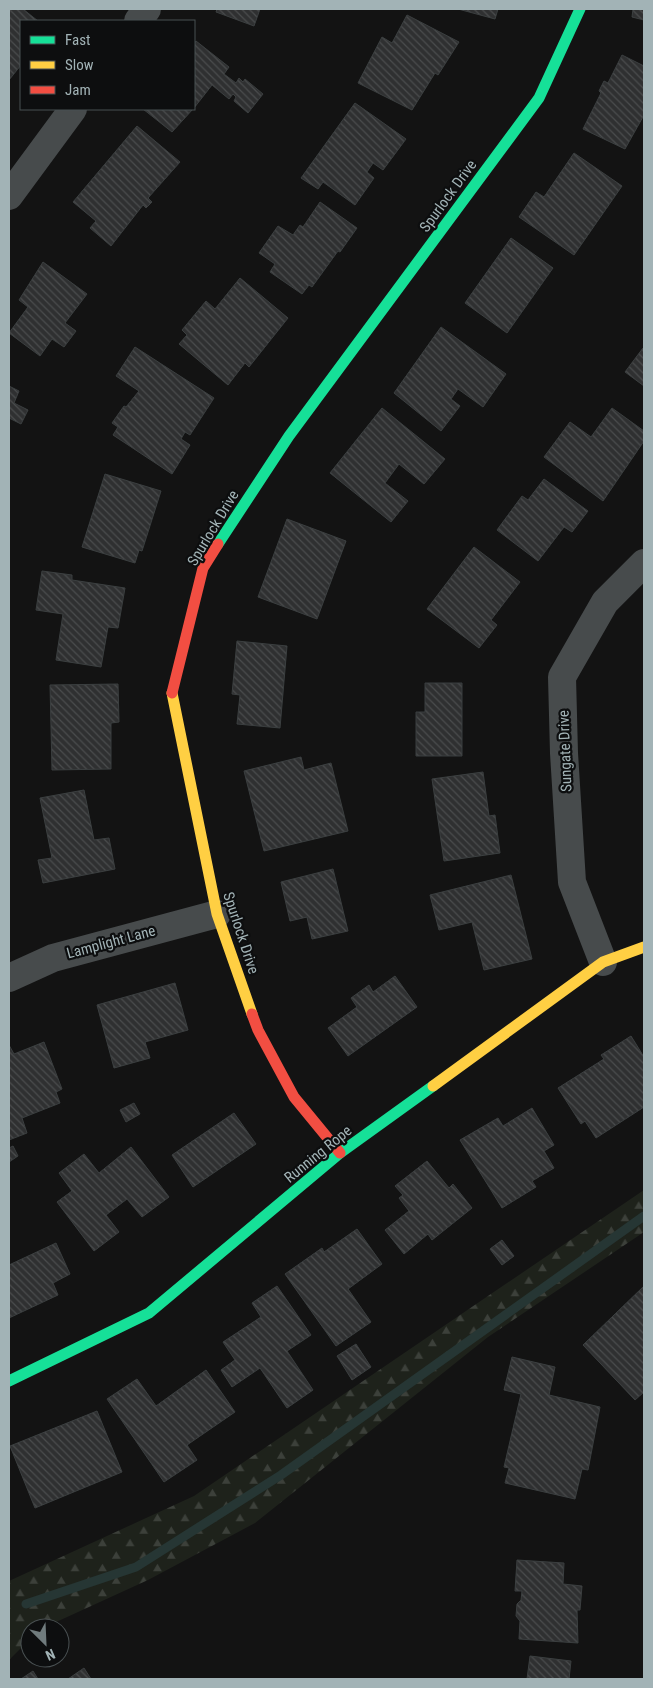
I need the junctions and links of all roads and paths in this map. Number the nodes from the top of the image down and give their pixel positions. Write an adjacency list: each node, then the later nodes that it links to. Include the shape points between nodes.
1 (147, 9): 3 (street)
2 (580, 9): 7 (street, Spurlock Drive, via 539,98 289,436 203,568 171,690)
3 (139, 20)
4 (72, 110): 5 (street)
5 (9, 196)
6 (644, 562): 9 (street, Sungate Drive, via 605,602 562,677 572,882)
7 (217, 914): 10 (street, Lamplight Lane, via 52,958); 11 (street, Spurlock Drive, via 258,1030 294,1097)
8 (644, 947): 9 (street, Running Rope)
9 (603, 962): 11 (street, Running Rope)
10 (9, 978)
11 (340, 1153): 12 (street, Running Rope, via 149,1312)
12 (9, 1381)

